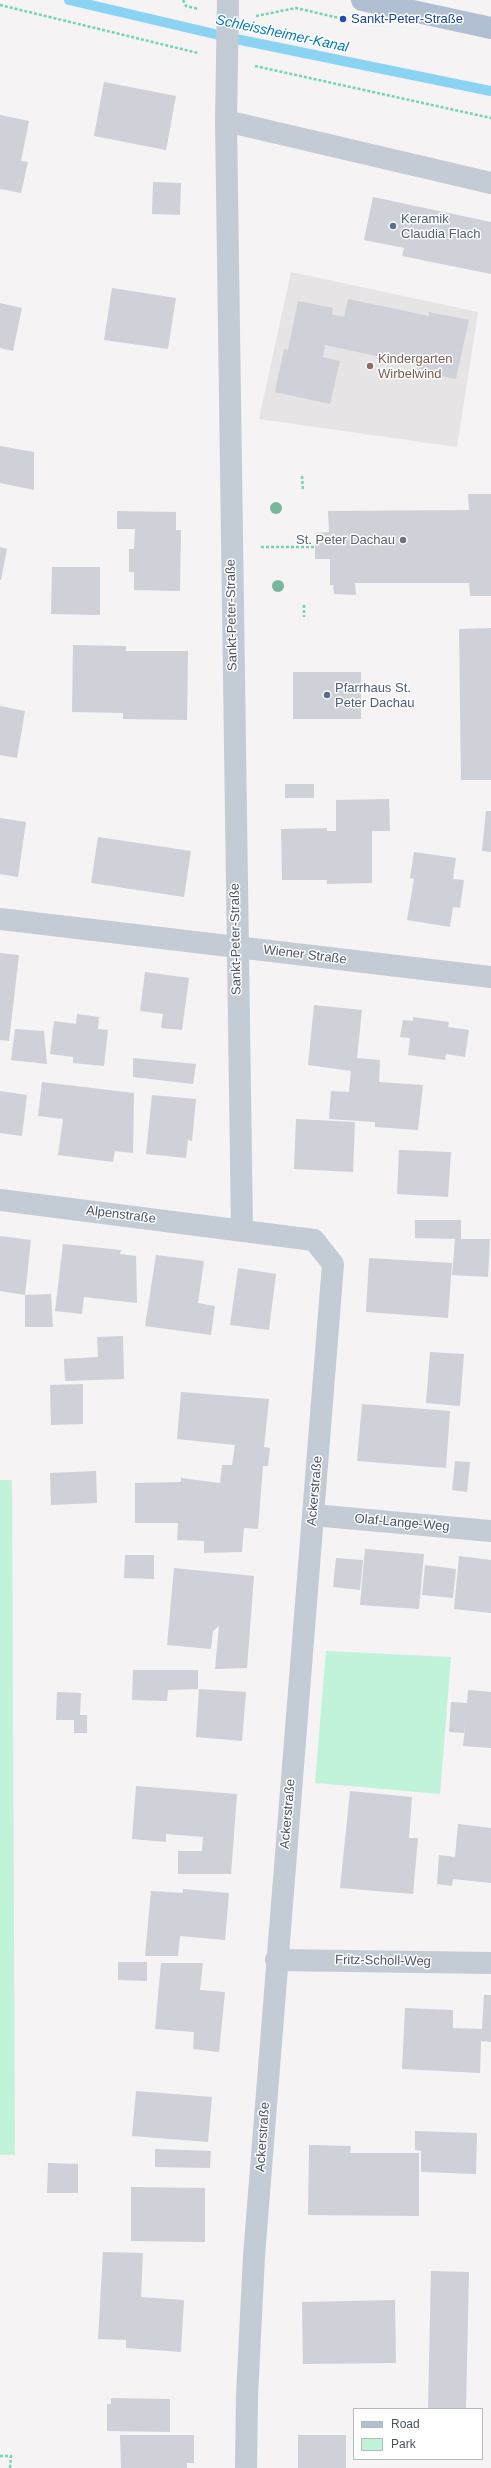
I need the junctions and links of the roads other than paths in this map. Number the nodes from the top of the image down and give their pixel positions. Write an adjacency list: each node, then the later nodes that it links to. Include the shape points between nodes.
1 (362, 0): 3 (main road)
2 (227, 8): 4 (street, Sankt-Peter-Straße)
3 (491, 28)
4 (226, 121): 5 (street); 7 (street, Sankt-Peter-Straße)
5 (491, 183)
6 (0, 919): 7 (street, Wiener Straße)
7 (236, 947): 8 (street, Wiener Straße); 10 (street, Sankt-Peter-Straße)
8 (491, 978)
9 (0, 1200): 10 (street, Alpenstraße)
10 (242, 1230): 11 (street, Ackerstraße, via 314,1240 333,1264)
11 (313, 1515): 12 (street, Olaf-Lange-Weg); 13 (street, Ackerstraße)
12 (491, 1531)
13 (276, 1960): 14 (street, Fritz-Scholl-Weg); 15 (street, Ackerstraße, via 254,2256)
14 (491, 1963)
15 (246, 2468)

